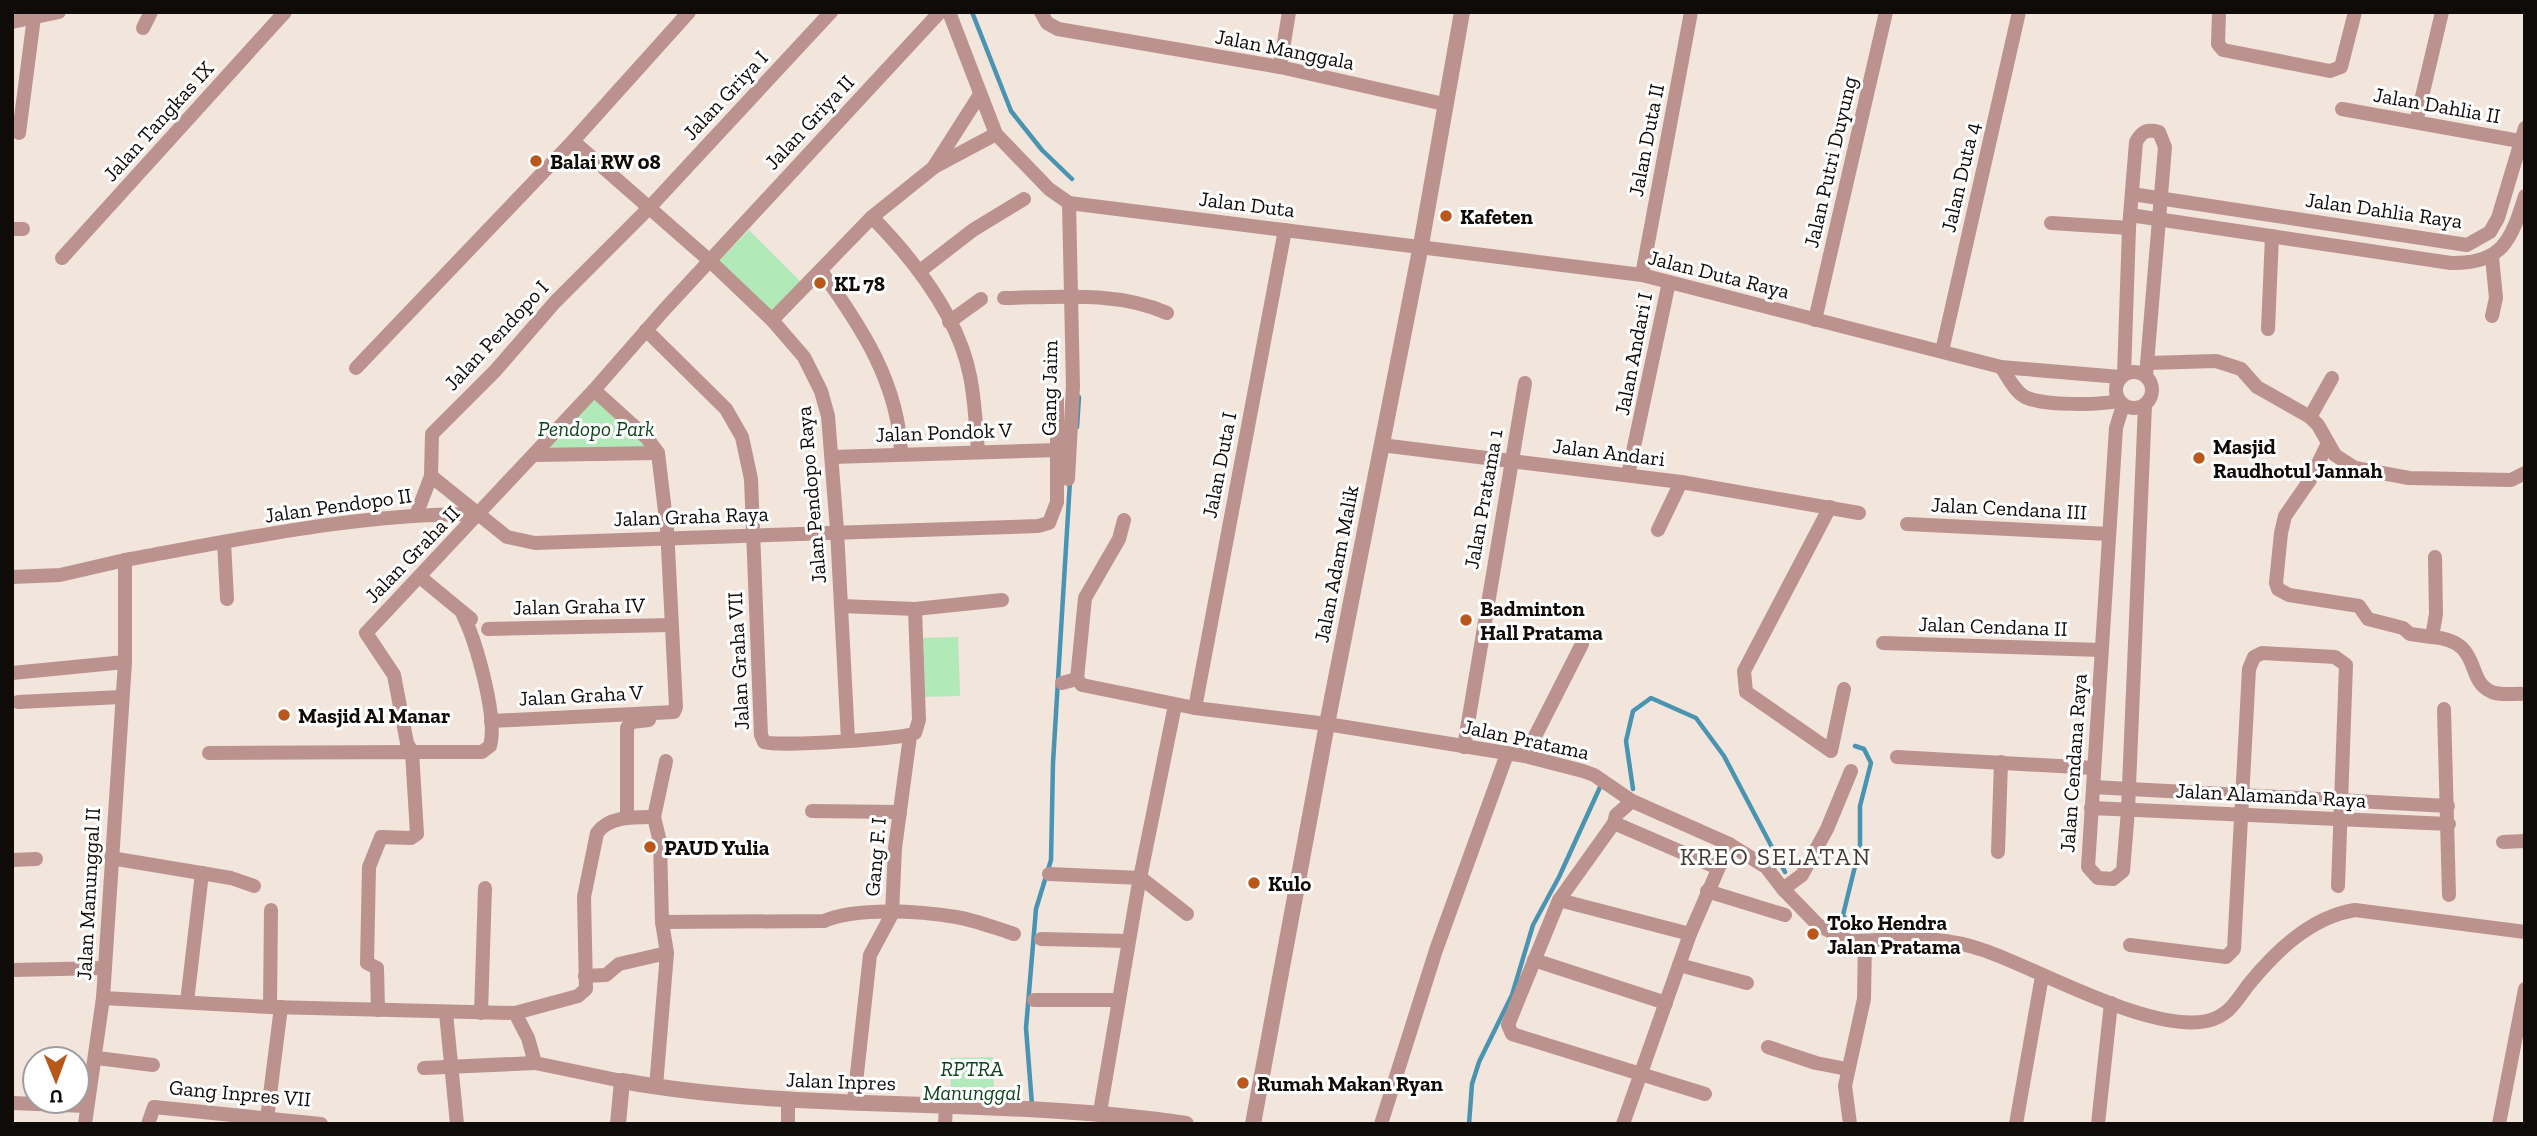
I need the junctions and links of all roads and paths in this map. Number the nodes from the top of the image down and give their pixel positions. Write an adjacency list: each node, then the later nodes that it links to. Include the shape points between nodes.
1 (59, 12): 17 (street)
2 (151, 12): 19 (street)
3 (285, 12): 44 (street, Jalan Tangkas IX)
4 (689, 12): 28 (street)
5 (831, 12): 35 (street, Jalan Griya I)
6 (940, 12): 45 (street, Jalan Griya II)
7 (948, 12): 21 (street)
8 (1041, 12): 20 (street, Jalan Manggala, via 1047,23 1058,29)
9 (1289, 12): 20 (street)
10 (1462, 12): 22 (street, Jalan Adam Malik)
11 (1691, 12): 48 (street, Jalan Duta II)
12 (1886, 12): 56 (street, Jalan Putri Duyung)
13 (2019, 12): 60 (street, Jalan Duta 4)
14 (2218, 12): 15 (street, via 2219,48 2330,71 2341,67)
15 (2355, 12)
16 (2442, 12): 24 (street)
17 (34, 17): 18 (street); 25 (street)
18 (13, 19)
19 (143, 28)
20 (1280, 67): 22 (street, Jalan Manggala)
21 (979, 96): 26 (street); 29 (street)
22 (1444, 104): 42 (street, Jalan Adam Malik)
23 (2342, 109): 24 (street, Jalan Dahlia II)
24 (2416, 122): 27 (street, Jalan Dahlia II)
25 (19, 133)
26 (996, 134): 29 (street); 34 (street, via 1049,189)
27 (2524, 137): 32 (street, Jalan Dahlia Raya, via 2498,218 2490,232 2467,245)
28 (573, 141): 35 (street, Jalan Pendopo Raya); 62 (street)
29 (933, 168): 36 (street)
30 (2132, 194): 32 (street, Jalan Dahlia Raya); 32 (street, via 2136,142 2149,130 2164,139); 38 (street)
31 (2525, 196): 43 (street, via 2511,236)
32 (2160, 197): 37 (street)
33 (1024, 199): 47 (street, via 973,230)
34 (1069, 203): 40 (street, Jalan Duta); 50 (street, Gang Jaim)
35 (649, 208): 45 (street, Jalan Pendopo Raya); 83 (street, Jalan Pendopo I, via 432,434)
36 (872, 217): 46 (street); 47 (street)
37 (2157, 219): 38 (street, Jalan Dahlia Raya); 41 (street, Jalan Dahlia Raya); 63 (street)
38 (2129, 222): 39 (street, Jalan Dahlia Raya); 64 (street)
39 (2051, 223)
40 (1285, 230): 42 (street, Jalan Duta); 121 (street, Jalan Duta I)
41 (2272, 236): 43 (street, Jalan Dahlia Raya, via 2451,263 2473,264); 58 (street)
42 (1421, 245): 48 (street, Jalan Duta Raya); 73 (street, Jalan Adam Malik)
43 (2492, 257): 54 (street, via 2496,299)
44 (62, 258)
45 (710, 261): 55 (street, Jalan Pendopo Raya); 59 (street)
46 (821, 271): 55 (street); 77 (street, via 881,368 895,404)
47 (920, 271): 57 (street)
48 (1642, 275): 49 (street, Jalan Duta Raya)
49 (1669, 282): 56 (street, Jalan Duta Raya); 82 (street, Jalan Andari I)
50 (1071, 297): 51 (street); 53 (street, via 1129,300); 84 (street, Gang Jaim, via 1073,393)
51 (1004, 298)
52 (981, 299): 57 (street)
53 (1167, 313)
54 (2492, 316)
55 (772, 320): 79 (street, Jalan Pendopo Raya, via 804,357 821,391)
56 (1815, 320): 60 (street, Jalan Duta Raya)
57 (949, 322): 75 (street, via 970,375)
58 (2267, 329)
59 (646, 330): 67 (street); 95 (street, via 726,409 742,437 751,480)
60 (1946, 353): 61 (street, Jalan Duta Raya)
61 (2001, 367): 64 (street, Jalan Duta Raya); 69 (street, via 2017,391 2035,400)
62 (356, 368)
63 (2147, 369): 64 (street); 70 (street, via 2153,388); 71 (street, via 2228,363 2241,369 2257,387)
64 (2122, 376): 69 (street, via 2116,389)
65 (2332, 378): 71 (street)
66 (1525, 383): 80 (street, Jalan Pratama 1)
67 (594, 390): 76 (street, via 647,438); 78 (street)
68 (1057, 397): 74 (street)
69 (2121, 403): 70 (street, via 2131,408); 94 (street, Jalan Cendana Raya)
70 (2145, 405): 139 (street, Jalan Cendana Raya)
71 (2310, 417): 72 (street)
72 (2328, 443): 81 (street, via 2344,463 2366,472 2409,478 2511,480); 109 (street, via 2286,516 2278,589 2289,595 2359,606 2368,619 2410,634)
73 (1381, 445): 80 (street, Jalan Andari); 125 (street, Jalan Adam Malik)
74 (1058, 450): 75 (street, Jalan Pondok V); 92 (street, Jalan Graha Raya, via 1057,502 1049,523)
75 (978, 451): 77 (street, Jalan Pondok V)
76 (657, 453): 78 (street); 96 (street)
77 (901, 454): 79 (street, Jalan Pondok V)
78 (534, 455): 89 (street)
79 (832, 457): 92 (street, Jalan Pendopo Raya)
80 (1510, 461): 82 (street, Jalan Andari); 128 (street, Jalan Pratama 1)
81 (2525, 473)
82 (1628, 475): 85 (street, Jalan Andari)
83 (431, 476): 87 (street, Jalan Pendopo I); 89 (street, Jalan Graha Raya)
84 (1068, 479)
85 (1681, 482): 86 (street, Jalan Andari); 93 (street)
86 (1830, 508): 88 (street, Jalan Andari); 116 (street, via 1744,671 1743,685 1746,692 1831,751)
87 (417, 513): 89 (street, Jalan Pendopo II); 97 (street, Jalan Pendopo II)
88 (1859, 513)
89 (479, 514): 96 (street, Jalan Graha Raya, via 507,537 535,543); 101 (street, Jalan Graha II)
90 (1124, 520): 120 (street, Jalan Pratama, via 1119,540 1085,598 1080,652 1070,681 1089,689)
91 (1907, 524): 94 (street, Jalan Cendana III)
92 (837, 530): 95 (street, Jalan Graha Raya); 104 (street, Jalan Pendopo Raya)
93 (1658, 530)
94 (2109, 534): 113 (street, Jalan Cendana Raya)
95 (754, 536): 96 (street, Jalan Graha Raya); 127 (street, Jalan Graha VII, via 763,739 769,744)
96 (667, 539): 107 (street)
97 (224, 542): 99 (street, Jalan Pendopo II); 102 (street)
98 (2435, 557): 109 (street)
99 (125, 560): 100 (street, via 60,575); 114 (street, Jalan Manunggal II)
100 (12, 577)
101 (420, 577): 106 (street); 129 (street, Jalan Graha II, via 366,633 394,675)
102 (227, 599)
103 (1002, 600): 105 (street)
104 (842, 606): 105 (street); 127 (street, Jalan Pendopo Raya)
105 (915, 609): 126 (street, Gang F. I, via 919,720)
106 (463, 615): 108 (street); 110 (street)
107 (671, 625): 108 (street, Jalan Graha IV); 123 (street, via 677,704)
108 (488, 629): 110 (street)
109 (2432, 636): 117 (street, via 2461,646 2483,686 2493,693)
110 (475, 640): 124 (street)
111 (1883, 643): 113 (street, Jalan Cendana II)
112 (1582, 644): 132 (street)
113 (2101, 650): 136 (street, Jalan Cendana Raya)
114 (125, 662): 115 (street); 118 (street, Jalan Manunggal II)
115 (12, 673)
116 (1844, 689)
117 (2525, 694)
118 (121, 697): 119 (street); 158 (street, Jalan Manunggal II)
119 (18, 702)
120 (1175, 705): 121 (street, Jalan Pratama); 164 (street)
121 (1195, 708): 125 (street, Jalan Pratama)
122 (2444, 709): 143 (street)
123 (672, 712): 124 (street, Jalan Graha V); 149 (street, via 668,717 628,725)
124 (491, 721): 129 (street, via 492,741 482,752)
125 (1327, 724): 128 (street, Jalan Pratama); 231 (street, Jalan Adam Malik)
126 (911, 736): 127 (street); 147 (street, Gang F. I)
127 (848, 740)
128 (1464, 747): 131 (street, Jalan Pratama)
129 (412, 752): 130 (street); 200 (street, via 417,834 381,837 369,867 367,963 377,968)
130 (209, 753)
131 (1507, 754): 132 (street, Jalan Pratama); 232 (street, via 1436,950)
132 (1525, 756): 142 (street, Jalan Pratama, via 1594,775)
133 (1897, 757): 135 (street)
134 (666, 761): 150 (street)
135 (2001, 762): 136 (street); 157 (street)
136 (2094, 768): 138 (street, Jalan Cendana Raya)
137 (1851, 771): 168 (street, via 1802,875)
138 (2092, 787): 139 (street, Jalan Alamanda Raya); 144 (street, Jalan Cendana Raya)
139 (2130, 789): 140 (street, Jalan Alamanda Raya); 145 (street, Jalan Cendana Raya)
140 (2243, 795): 141 (street, Jalan Alamanda Raya); 141 (street, via 2249,669 2254,657 2262,653 2343,661 2348,672); 148 (street)
141 (2343, 800): 143 (street, Jalan Alamanda Raya); 151 (street)
142 (1632, 801): 152 (street); 156 (street, Jalan Pratama)
143 (2448, 806): 153 (street)
144 (2091, 808): 145 (street, Jalan Alamanda Raya); 145 (street, Jalan Cendana Raya, via 2088,867 2098,878 2113,879 2123,871)
145 (2128, 810): 148 (street, Jalan Alamanda Raya)
146 (812, 811): 147 (street)
147 (900, 812): 173 (street, Gang F. I)
148 (2242, 815): 151 (street, Jalan Alamanda Raya); 183 (street, via 2234,950 2226,957)
149 (626, 817): 150 (street); 189 (street, via 597,833 584,897)
150 (654, 817): 176 (street, via 660,842)
151 (2342, 820): 153 (street, Jalan Alamanda Raya); 166 (street)
152 (1614, 823): 161 (street); 171 (street)
153 (2449, 824): 170 (street)
154 (2525, 841): 155 (street)
155 (2503, 842)
156 (1728, 844): 161 (street); 168 (street, Jalan Pratama, via 1766,867)
157 (1998, 852)
158 (111, 858): 162 (street); 187 (street, Jalan Manunggal II)
159 (36, 859): 160 (street)
160 (12, 860)
161 (1716, 867): 169 (street)
162 (202, 873): 165 (street); 196 (street)
163 (1049, 874): 164 (street)
164 (1141, 878): 174 (street); 181 (street)
165 (254, 886)
166 (2338, 886)
167 (485, 888): 202 (street)
168 (1783, 890): 182 (street, Jalan Pratama, via 1818,925 1840,939)
169 (1707, 891): 175 (street); 179 (street)
170 (2449, 895)
171 (1559, 900): 179 (street); 185 (street)
172 (271, 910): 199 (street)
173 (892, 914): 176 (street, via 837,914 824,921); 178 (street, via 956,917); 219 (street, Gang F. I, via 870,955)
174 (1187, 914)
175 (1784, 915)
176 (662, 922): 184 (street)
177 (2525, 932): 198 (street, Jalan Pratama, via 2355,909 2291,940 2222,1016 2189,1023)
178 (1014, 934)
179 (1690, 934): 186 (street)
180 (1041, 939): 181 (street)
181 (1128, 941): 195 (street)
182 (1865, 941): 190 (street, Jalan Pratama, via 1921,936 1987,951); 210 (street, via 1865,989)
183 (2130, 945)
184 (667, 953): 189 (street, via 619,964 606,975); 216 (street)
185 (1534, 960): 197 (street); 211 (street, via 1511,1011 1508,1025 1512,1034)
186 (1679, 965): 191 (street); 197 (street)
187 (104, 968): 188 (street); 193 (street, Jalan Manunggal II)
188 (12, 970)
189 (585, 976): 203 (street, Jalan Manunggal II, via 586,989 578,996)
190 (2042, 976): 198 (street, Jalan Pratama); 235 (street)
191 (1747, 983)
192 (2525, 989): 212 (street)
193 (103, 998): 196 (street, Jalan Manunggal II); 205 (street)
194 (1034, 1000): 195 (street)
195 (1118, 1000): 221 (street)
196 (187, 1002): 199 (street, Jalan Manunggal II)
197 (1666, 1003): 211 (street)
198 (2112, 1003): 236 (street)
199 (275, 1007): 200 (street, Jalan Manunggal II); 222 (street)
200 (378, 1010): 201 (street, Jalan Manunggal II)
201 (446, 1013): 202 (street, Jalan Manunggal II); 208 (street)
202 (481, 1013): 203 (street, Jalan Manunggal II)
203 (515, 1013): 206 (street)
204 (1768, 1047): 210 (street)
205 (97, 1058): 207 (street); 215 (street)
206 (535, 1063): 208 (street); 213 (street)
207 (153, 1065)
208 (453, 1066): 209 (street); 226 (street)
209 (424, 1068)
210 (1847, 1069): 234 (street, via 1845,1102)
211 (1643, 1073): 217 (street); 233 (street)
212 (2508, 1079): 214 (street); 237 (street)
213 (622, 1081): 216 (street, Jalan Inpres); 227 (street)
214 (2525, 1081)
215 (91, 1084)
216 (656, 1087): 218 (street, Jalan Inpres)
217 (1705, 1094)
218 (788, 1101): 219 (street, Jalan Inpres); 228 (street)
219 (854, 1101): 220 (street, Jalan Inpres)
220 (946, 1107): 221 (street, Jalan Inpres); 229 (street)
221 (1103, 1116): 230 (street, Jalan Inpres)
222 (267, 1119): 223 (street, Gang Inpres VII); 224 (street, Gang Inpres VII, via 154,1107)
223 (284, 1122): 225 (street, Gang Inpres VII)
224 (148, 1124)
225 (321, 1124)
226 (457, 1124)
227 (618, 1124)
228 (788, 1124)
229 (945, 1124)
230 (1186, 1124)
231 (1253, 1124)
232 (1381, 1124)
233 (1623, 1124)
234 (1850, 1124)
235 (2015, 1124)
236 (2098, 1124)
237 (2499, 1124)

